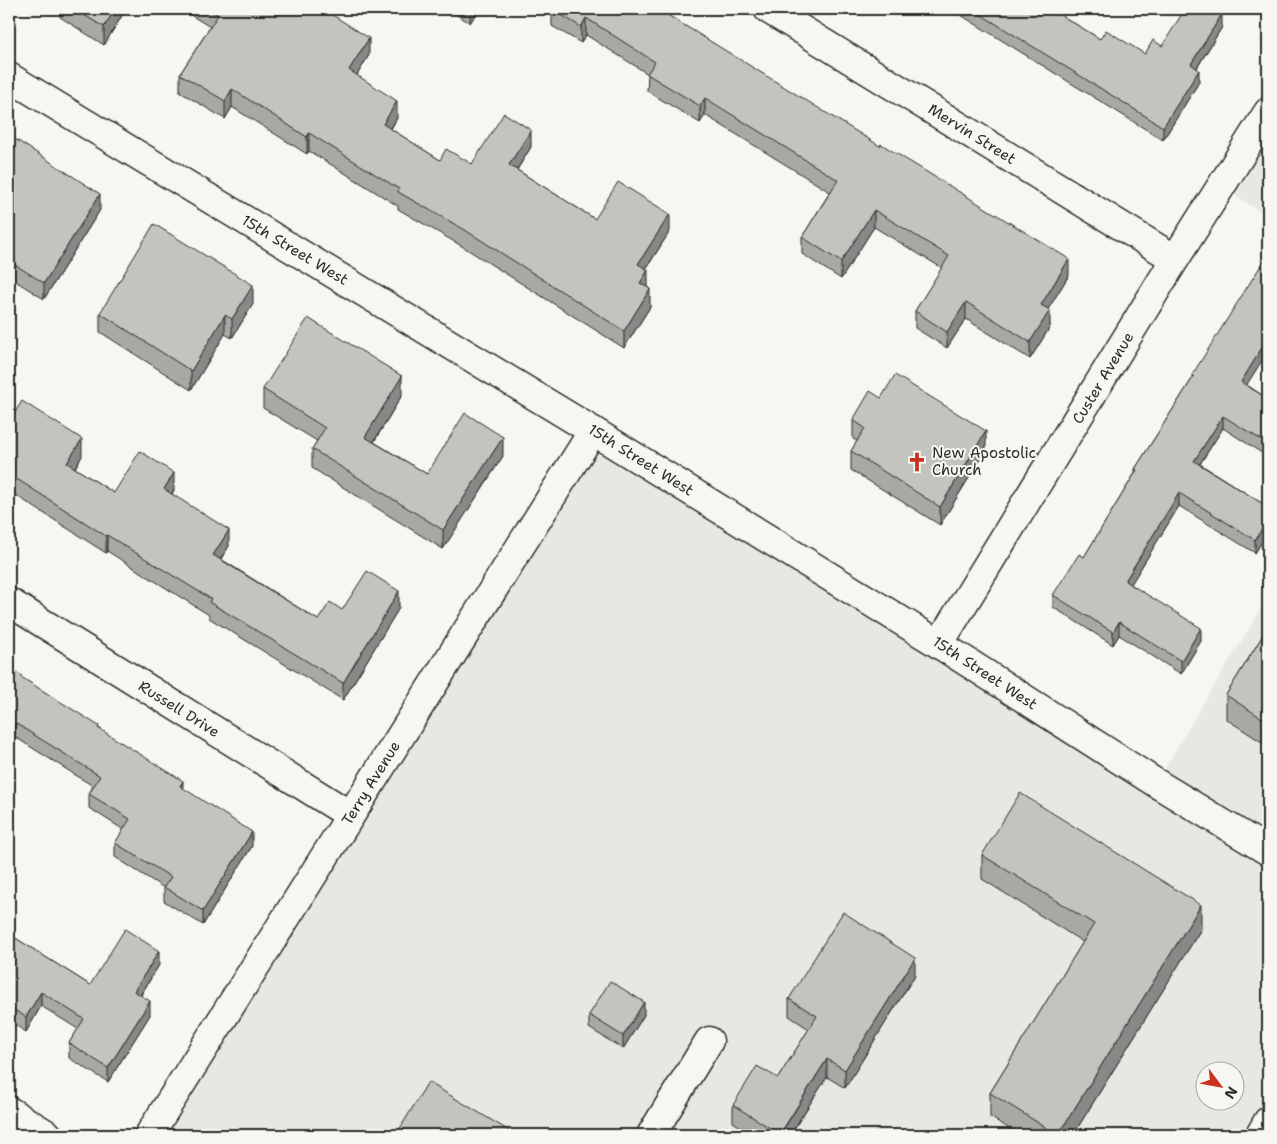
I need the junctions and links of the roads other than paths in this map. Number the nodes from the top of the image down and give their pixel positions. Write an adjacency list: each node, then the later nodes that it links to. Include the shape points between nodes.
1 (768, 9): 4 (street, Mervin Street)
2 (9, 77): 5 (street, 15th Street West)
3 (1268, 112): 4 (street, Custer Avenue)
4 (1175, 259): 7 (street, Custer Avenue)
5 (594, 431): 7 (street, 15th Street West); 8 (street, Terry Avenue)
6 (9, 602): 8 (street, Russell Drive)
7 (939, 644): 9 (street, 15th Street West)
8 (350, 815): 14 (street, Terry Avenue)
9 (1268, 851)
10 (709, 1041): 15 (street)
11 (9, 1111): 13 (street)
12 (1268, 1122): 16 (street)
13 (48, 1135)
14 (149, 1135)
15 (651, 1135)
16 (1260, 1135)

